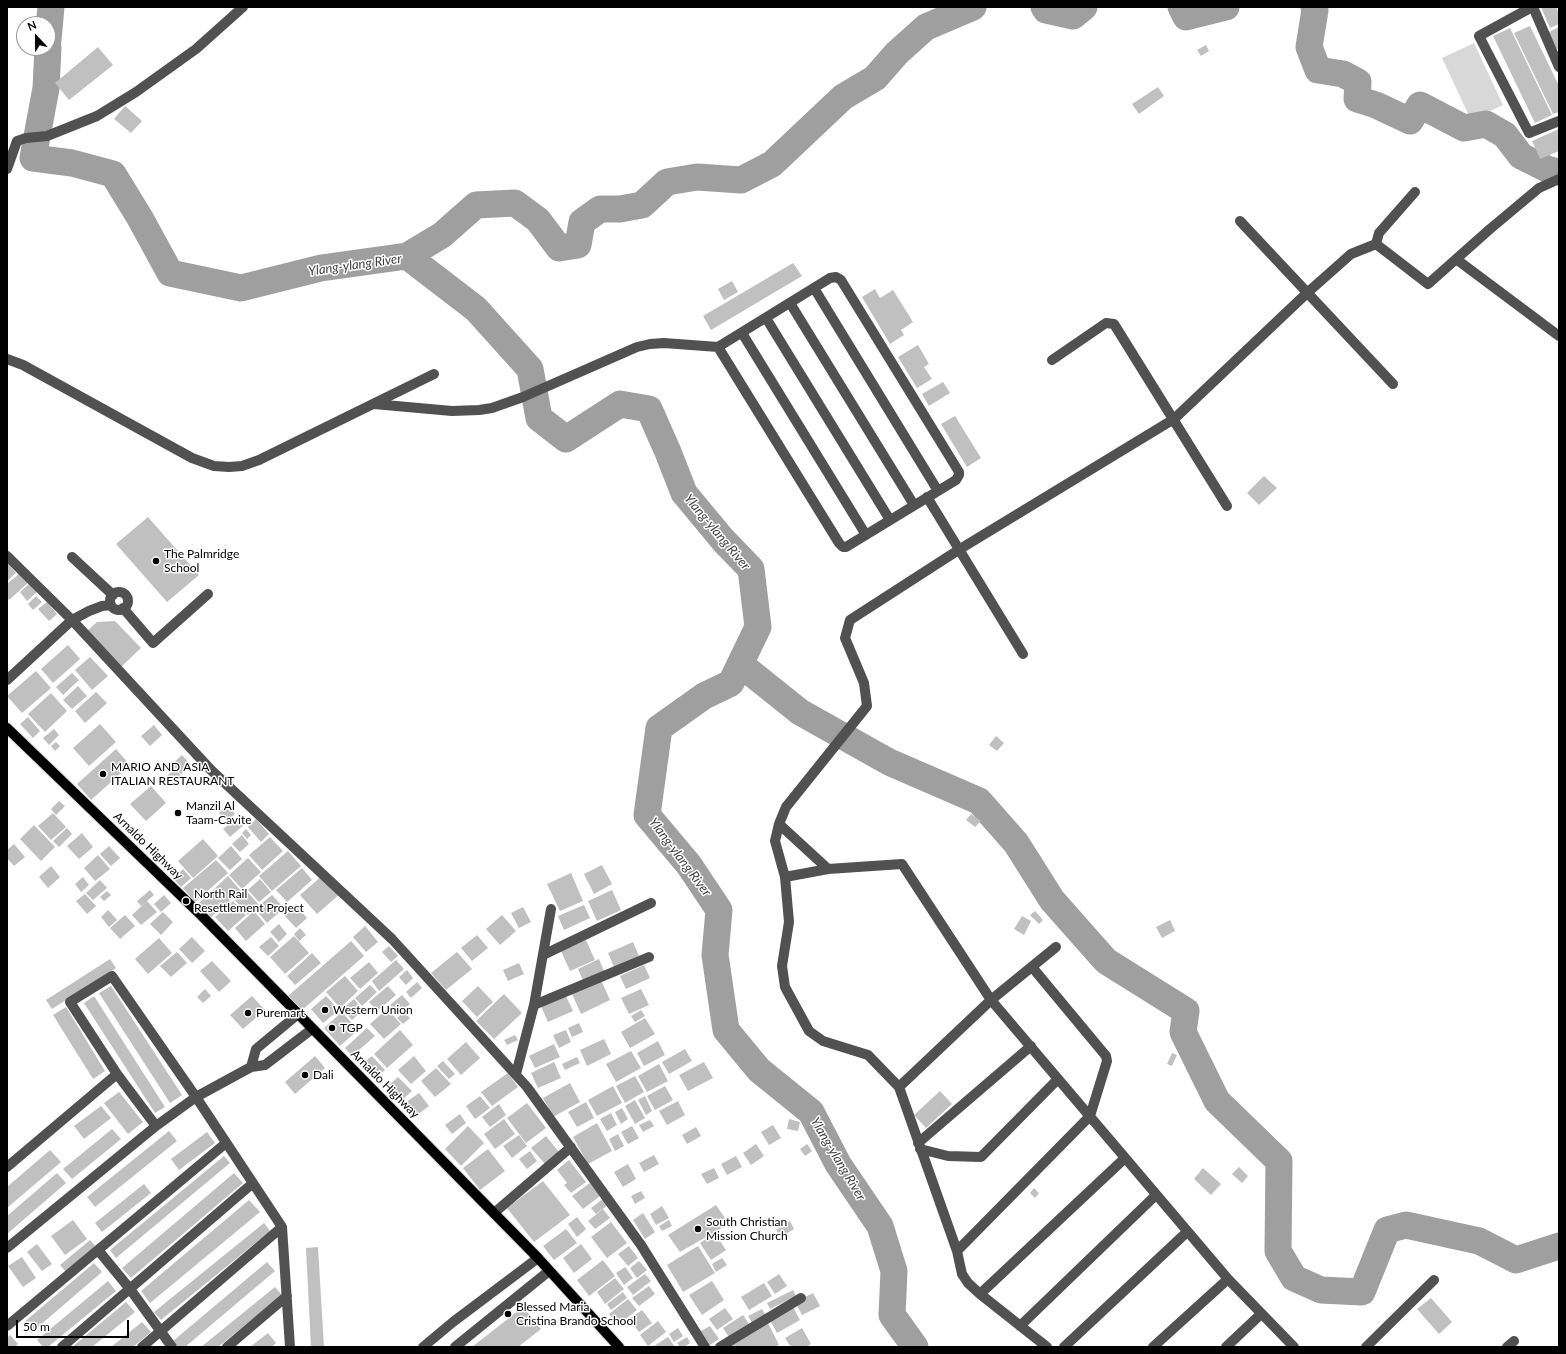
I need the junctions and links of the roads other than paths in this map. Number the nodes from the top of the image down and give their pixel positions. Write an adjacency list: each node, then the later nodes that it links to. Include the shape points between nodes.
1 (243, 7): 5 (street, via 196,49 97,116 47,136 17,141)
2 (1532, 7): 3 (street); 4 (street, via 1479,36 1529,133)
3 (1559, 67)
4 (1559, 121)
5 (7, 169)
6 (1559, 179): 10 (street, via 1539,188)
7 (1415, 192): 9 (street, via 1379,233)
8 (1240, 221): 12 (street)
9 (1376, 244): 10 (street, via 1428,284); 12 (street, via 1351,254)
10 (1456, 259): 16 (street)
11 (814, 288): 13 (street); 24 (street); 24 (street, via 833,277 841,280 958,470 958,478)
12 (1307, 293): 21 (street); 23 (street)
13 (790, 303): 14 (street); 26 (street)
14 (766, 318): 15 (street); 28 (street)
15 (742, 333): 17 (street); 29 (street)
16 (1559, 336)
17 (718, 347): 22 (street, via 664,343 644,346 492,408 466,411); 29 (street, via 841,546 848,546)
18 (7, 359): 22 (street, via 23,365 192,458 214,466 242,466 259,460)
19 (1052, 360): 23 (street, via 1106,323 1114,324)
20 (434, 374): 22 (street)
21 (1393, 384)
22 (373, 404)
23 (1174, 419): 27 (street); 30 (street)
24 (938, 491): 25 (street)
25 (927, 497): 26 (street); 30 (street)
26 (914, 505): 28 (street)
27 (1227, 506)
28 (890, 520): 29 (street)
29 (866, 535)
30 (960, 549): 38 (street); 41 (street, via 850,620 845,638 864,683 867,706 786,807)
31 (7, 556): 37 (street)
32 (72, 557): 34 (street)
33 (208, 594): 36 (street, via 153,643)
34 (113, 595): 35 (street); 36 (street, via 118,592 126,596 127,604)
35 (111, 605): 36 (street, via 118,610); 37 (street, via 89,611)
36 (123, 608)
37 (72, 620): 39 (street); 57 (street, via 212,770 392,939)
38 (1023, 654)
39 (7, 680)
40 (7, 728): 52 (main road, Arnaldo Highway, via 202,916)
41 (779, 824): 42 (street); 43 (street, via 776,841)
42 (828, 868): 43 (street); 50 (street, via 902,864)
43 (785, 877): 59 (street, via 789,922 782,966 785,987 809,1031 823,1040 868,1055)
44 (651, 904): 47 (street)
45 (551, 909): 47 (street)
46 (1056, 947): 49 (street)
47 (543, 955): 51 (street)
48 (649, 957): 51 (street)
49 (1032, 967): 50 (street); 61 (street, via 1106,1056 1107,1061)
50 (991, 1000): 54 (street); 59 (street)
51 (534, 1005): 57 (street)
52 (297, 1015): 53 (main road, Arnaldo Highway); 55 (street, via 256,1049)
53 (312, 1029): 55 (street, via 265,1065); 70 (main road, Arnaldo Highway)
54 (1031, 1046): 58 (street); 64 (street)
55 (251, 1067): 60 (street)
56 (117, 1074): 60 (street, via 70,1002 112,976); 62 (street); 67 (street)
57 (516, 1074): 65 (street)
58 (1058, 1079): 61 (street); 64 (street, via 981,1157 948,1156)
59 (899, 1087): 64 (street)
60 (196, 1097): 62 (street); 63 (street)
61 (1090, 1116): 66 (street); 75 (street)
62 (156, 1126): 73 (street)
63 (226, 1143): 68 (street); 74 (street)
64 (919, 1146): 75 (street)
65 (571, 1147): 70 (street); 96 (street, via 641,1245)
66 (1124, 1158): 69 (street); 81 (street)
67 (7, 1167)
68 (253, 1183): 71 (street); 80 (street)
69 (1156, 1195): 72 (street); 86 (street)
70 (494, 1213): 76 (main road, Arnaldo Highway)
71 (282, 1227): 82 (street); 87 (street)
72 (1187, 1232): 78 (street); 99 (street)
73 (7, 1248)
74 (98, 1250): 80 (street); 85 (street)
75 (957, 1251): 81 (street, via 962,1274)
76 (538, 1258): 77 (main road, Arnaldo Highway); 93 (street)
77 (549, 1271): 94 (street); 95 (main road, Arnaldo Highway)
78 (1228, 1279): 84 (street); 100 (street)
79 (1434, 1280): 103 (street)
80 (130, 1289): 87 (street); 88 (street)
81 (980, 1294): 86 (street)
82 (287, 1296): 91 (street); 92 (street)
83 (801, 1298): 97 (street)
84 (1262, 1314): 101 (street); 102 (street)
85 (7, 1326)
86 (1020, 1326): 98 (street)
87 (160, 1332): 89 (street); 90 (street)
88 (62, 1347)
89 (142, 1347)
90 (172, 1347)
91 (227, 1347)
92 (290, 1347)
93 (423, 1347)
94 (455, 1347)
95 (619, 1347)
96 (705, 1347)
97 (720, 1347)
98 (1047, 1347)
99 (1064, 1347)
100 (1153, 1347)
101 (1226, 1347)
102 (1294, 1347)
103 (1366, 1347)

